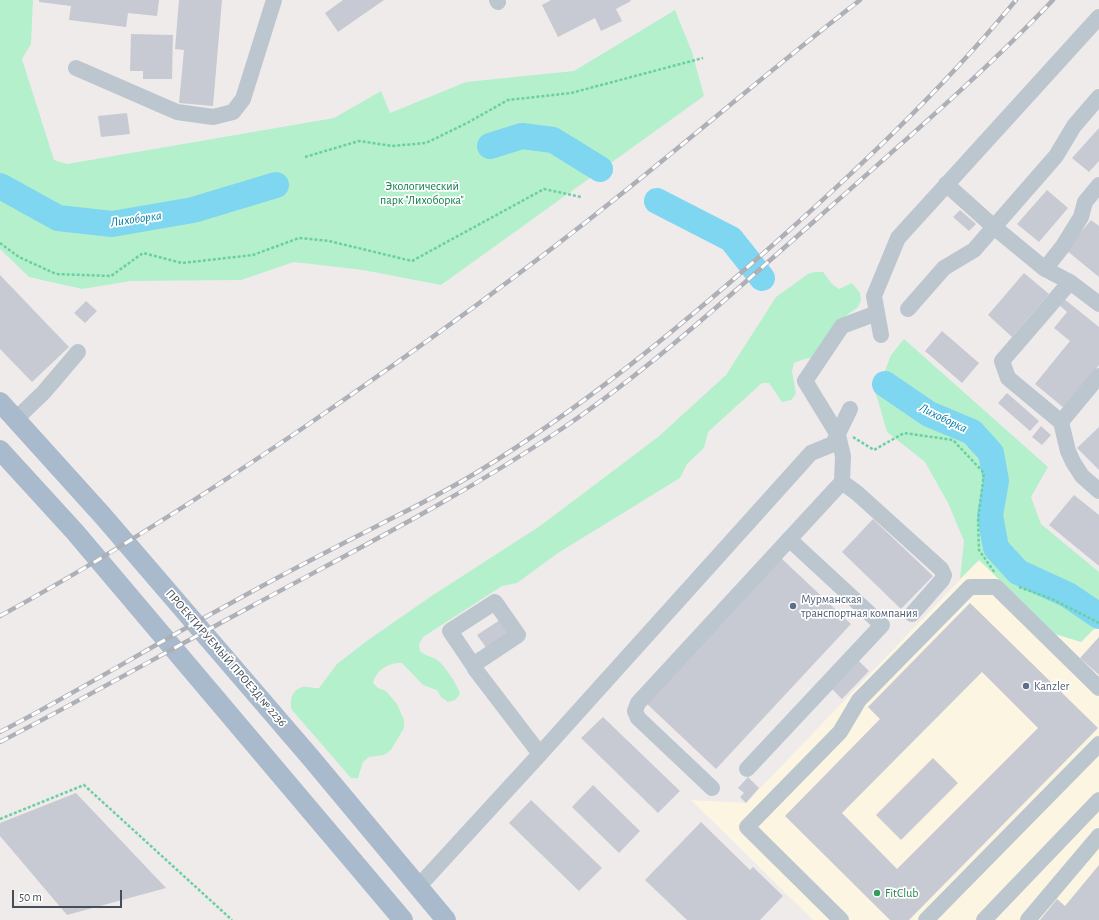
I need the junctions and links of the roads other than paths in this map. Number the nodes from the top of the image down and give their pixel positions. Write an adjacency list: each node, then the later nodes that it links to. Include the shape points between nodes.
1 (274, 0): 3 (lane, via 243,99 233,112 214,118 178,112)
2 (1099, 17): 5 (lane)
3 (76, 68)
4 (1099, 97): 7 (lane, via 1074,126 1056,156)
5 (946, 184): 7 (lane); 12 (lane, via 898,238 874,296)
6 (1099, 185): 8 (lane, via 1086,202 1081,217 1063,246)
7 (994, 227): 8 (lane); 11 (lane, via 974,250 944,268)
8 (1045, 269): 9 (lane)
9 (1070, 282): 10 (lane); 19 (lane, via 1002,361 1008,378)
10 (1099, 304)
11 (908, 309)
12 (877, 313): 13 (lane); 20 (lane, via 842,326 805,381)
13 (881, 335)
14 (78, 352): 18 (lane, via 44,392)
15 (1099, 376): 19 (lane)
16 (0, 402): 18 (main road, ПРОЕКТИРУЕМЫЙ ПРОЕЗД № 2236)
17 (850, 409): 20 (lane)
18 (16, 419): 34 (main road, ПРОЕКТИРУЕМЫЙ ПРОЕЗД № 2236, via 285,727)
19 (1061, 422): 23 (lane, via 1073,462 1082,476)
20 (838, 435): 22 (lane, via 843,456); 29 (lane, via 833,444 811,453)
21 (0, 450): 35 (main road, via 76,532)
22 (842, 482): 24 (lane); 25 (lane, via 941,569 944,575 942,580)
23 (1099, 491)
24 (790, 539): 30 (lane, via 882,625); 31 (lane, via 638,703 638,718)
25 (912, 614)
26 (472, 665): 29 (lane)
27 (1099, 688): 37 (lane, via 996,587 970,587 859,700 840,732 747,827)
28 (1099, 744): 38 (lane)
29 (540, 754): 34 (lane)
30 (747, 769)
31 (712, 788)
32 (1099, 800): 39 (lane)
33 (1099, 836): 40 (lane)
34 (418, 887): 36 (main road, ПРОЕКТИРУЕМЫЙ ПРОЕЗД № 2236)
35 (403, 920)
36 (446, 920)
37 (841, 920)
38 (926, 920)
39 (984, 920)
40 (1028, 920)

